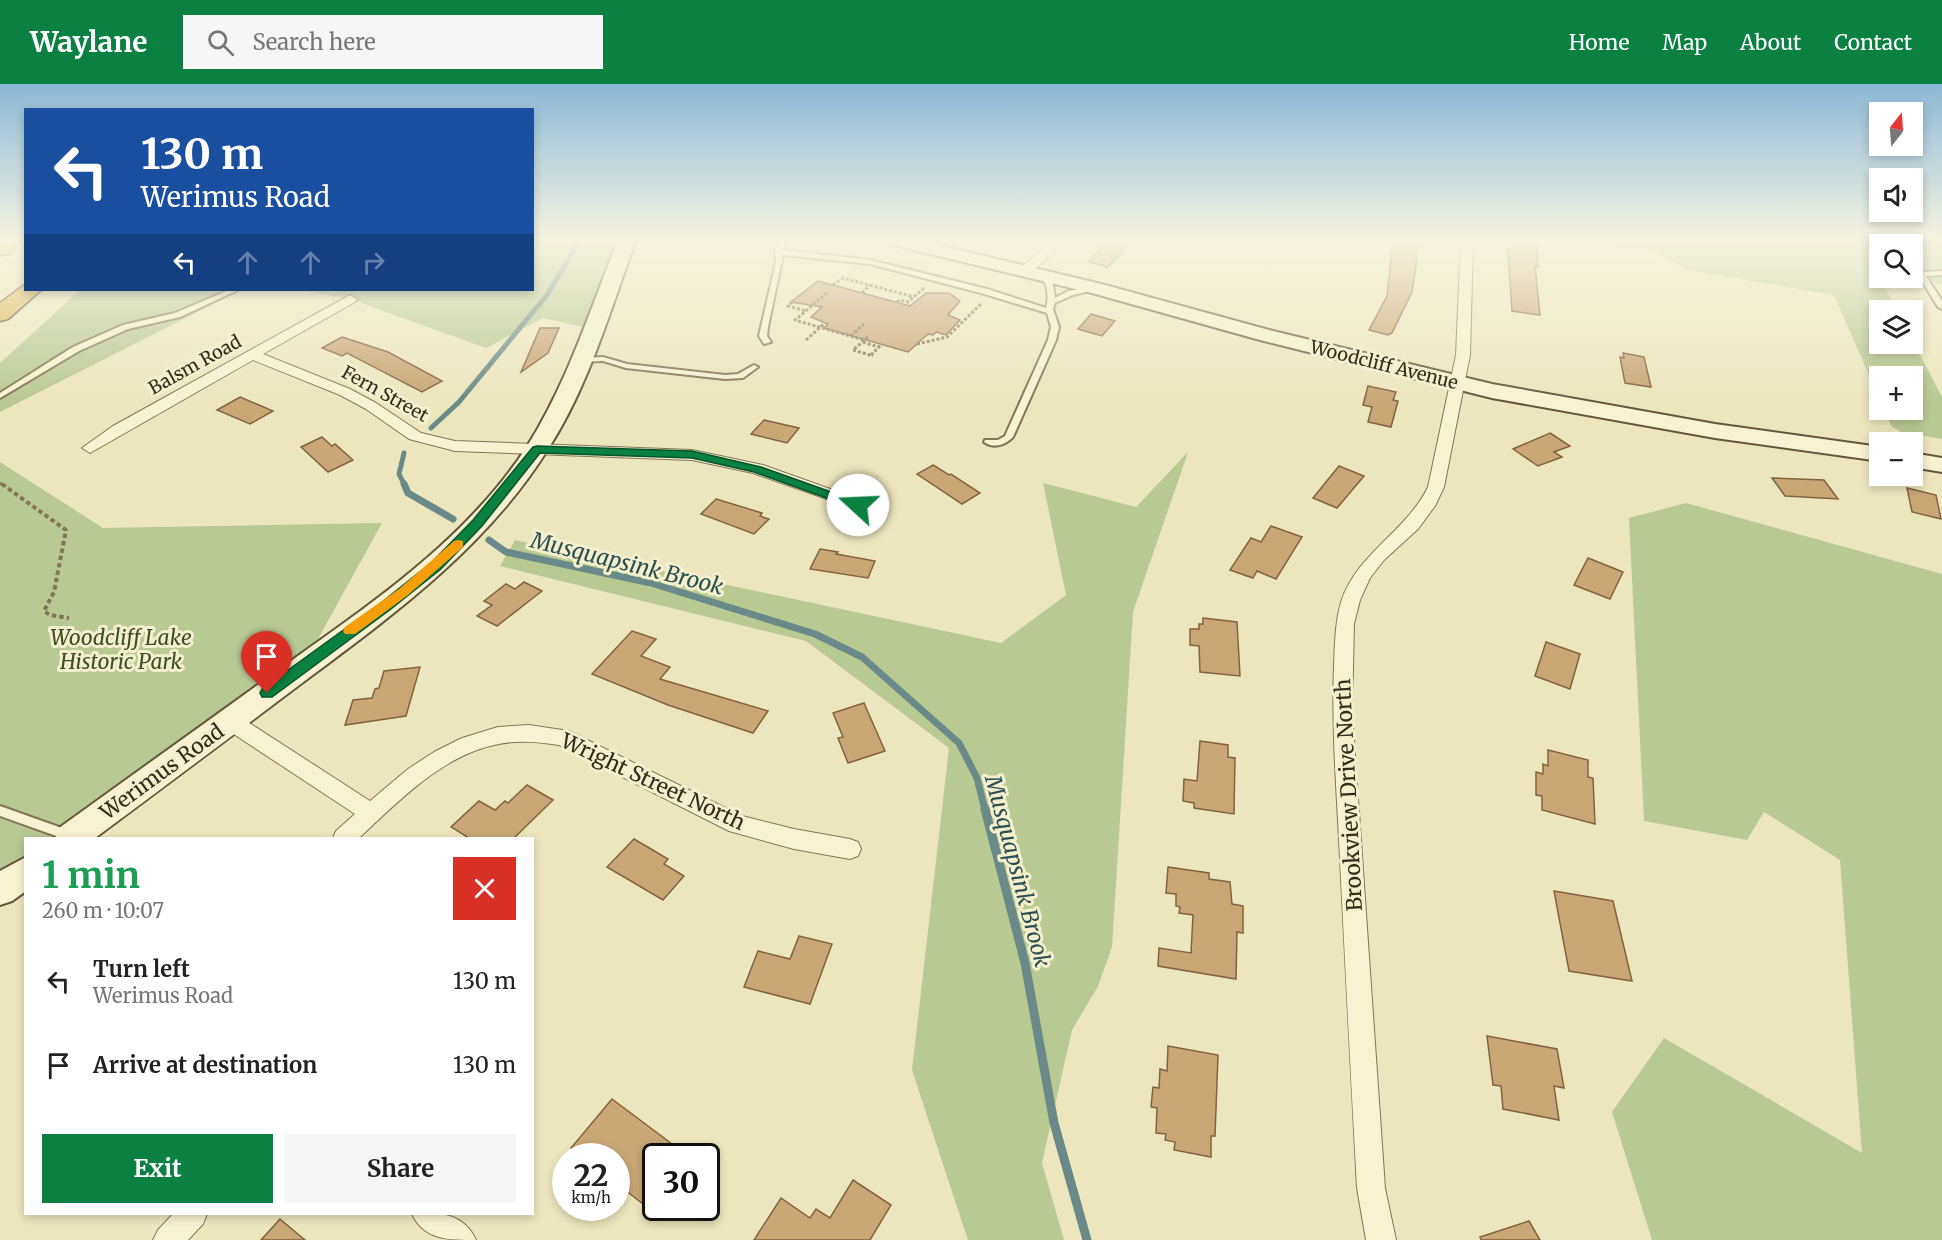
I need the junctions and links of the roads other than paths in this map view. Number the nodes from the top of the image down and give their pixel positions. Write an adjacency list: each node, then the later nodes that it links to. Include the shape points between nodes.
1 (25, 294): 15 (highway)
2 (225, 294): 21 (lane, via 177,315 126,327 76,349)
3 (606, 294): 18 (main road, Werimus Road)
4 (770, 294): 16 (lane, via 763,336)
5 (991, 294): 14 (lane)
6 (1051, 294): 12 (lane)
7 (1069, 294): 12 (lane)
8 (1116, 294): 20 (main road, Woodcliff Avenue)
9 (1465, 294): 20 (street, Brookview Drive North)
10 (1934, 294): 13 (lane)
11 (350, 299): 17 (street, Balsm Road)
12 (1052, 302): 14 (lane)
13 (1942, 307)
14 (1050, 312): 22 (lane, via 1052,340 1009,437 1000,443)
15 (0, 314)
16 (767, 342)
17 (254, 355): 23 (street, Balsm Road); 24 (street, Fern Street, via 354,397 415,436 455,447)
18 (581, 360): 19 (lane, via 603,359 626,366 725,377 740,376); 24 (main road, Werimus Road)
19 (754, 367)
20 (1458, 383): 25 (main road, Woodcliff Avenue, via 1634,418); 42 (street, Brookview Drive North, via 1436,487 1412,525 1362,576 1345,624 1342,711 1371,1188)
21 (0, 396)
22 (988, 442)
23 (90, 448)
24 (537, 449): 28 (street, Fern Street, via 692,455 757,469); 29 (main road, Werimus Road, via 484,515 436,566)
25 (1869, 452)
26 (1923, 462): 27 (main road)
27 (1942, 465)
28 (858, 505)
29 (230, 722): 31 (street); 33 (main road, Werimus Road)
30 (0, 811): 32 (lane)
31 (371, 813): 34 (street, Wright Street North); 35 (street, Wright Street North, via 437,761 469,743 494,735 542,732 562,737 737,824)
32 (68, 837)
33 (72, 837)
34 (346, 837)
35 (850, 849)
36 (24, 873): 37 (main road)
37 (0, 890)
38 (192, 1215): 40 (street)
39 (427, 1215): 41 (street)
40 (168, 1240)
41 (461, 1240)
42 (1381, 1240)

